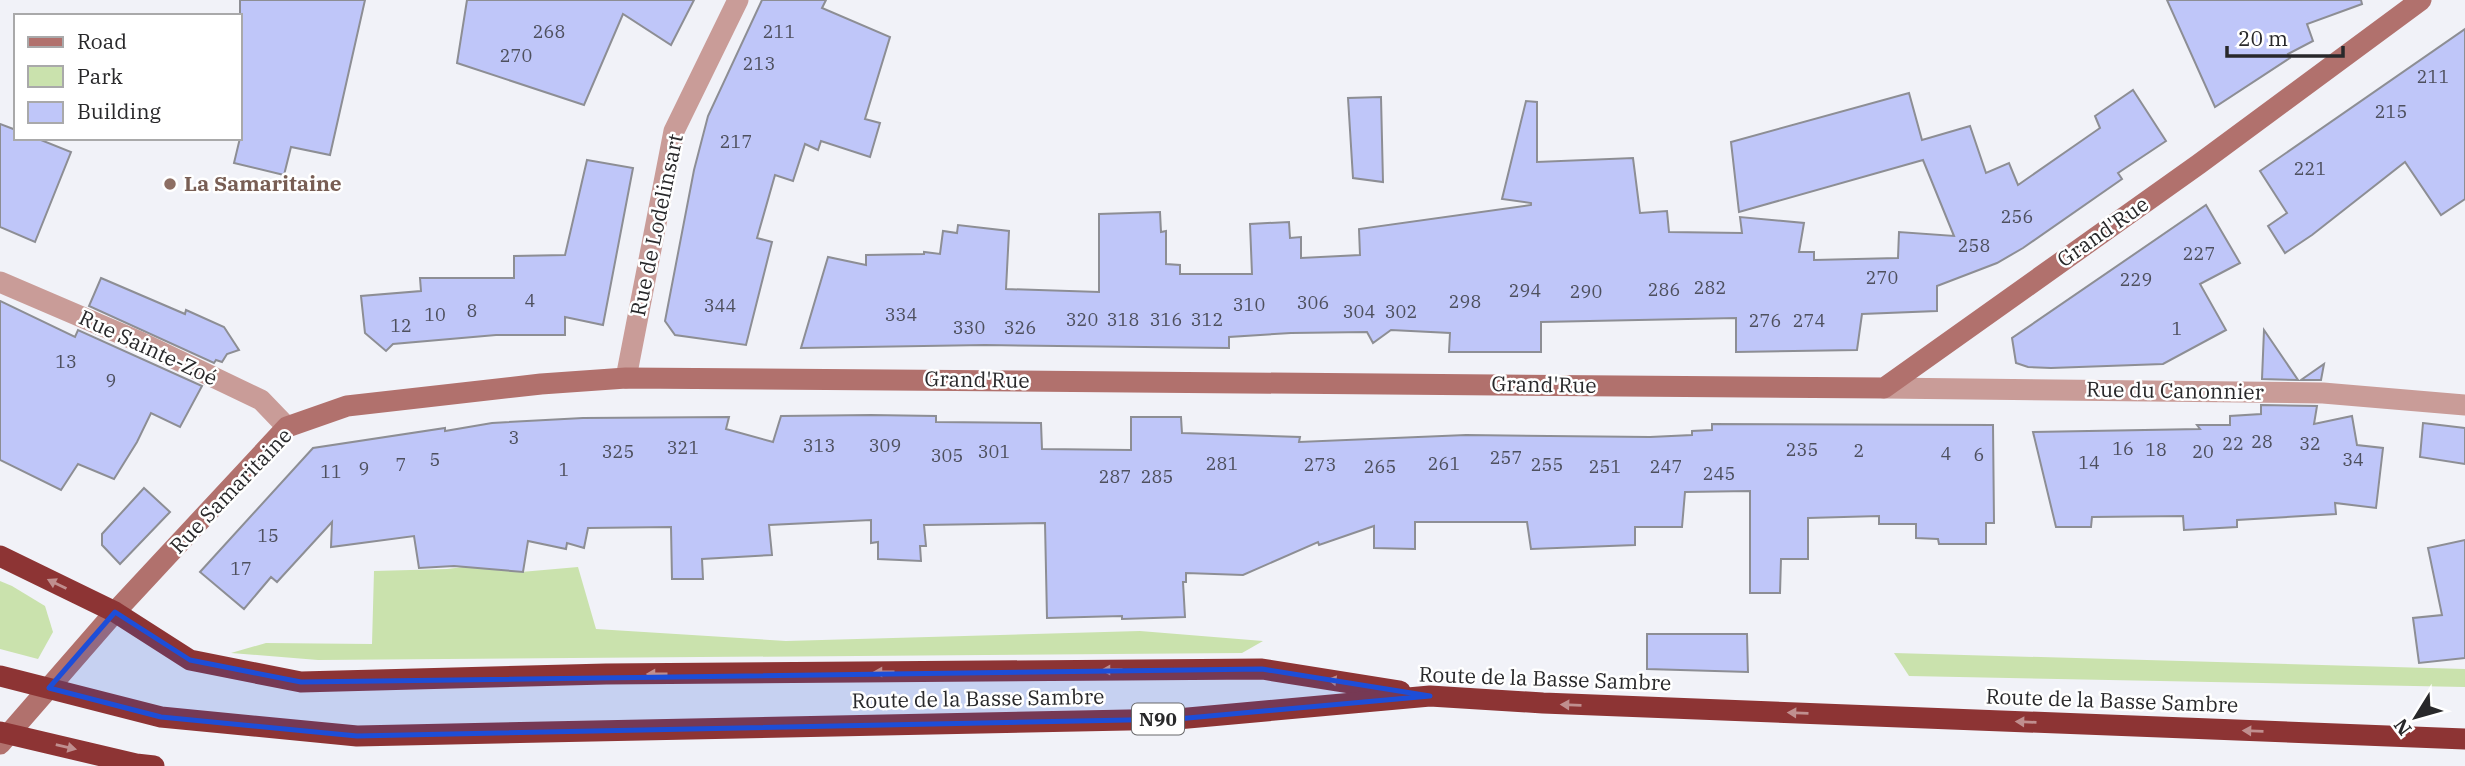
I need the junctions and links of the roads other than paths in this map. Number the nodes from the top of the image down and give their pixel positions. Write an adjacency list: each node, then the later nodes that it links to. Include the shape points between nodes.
1 (738, 0): 4 (street, Rue de Lodelinsart, via 674,131)
2 (2421, 0): 6 (street, Grand'Rue)
3 (0, 282): 8 (street, Rue Sainte-Zoé, via 261,400)
4 (626, 379): 5 (street, Grand'Rue); 6 (street, Grand'Rue)
5 (541, 384): 8 (street, Rue Samaritaine, via 347,406)
6 (1884, 388): 7 (street, Rue du Canonnier, via 2323,393)
7 (2465, 405)
8 (286, 427): 10 (street, Rue Samaritaine)
9 (0, 556): 10 (highway, one-way to 9)
10 (115, 612): 12 (highway, one-way to 10, via 1262,669 606,674 301,682 190,660); 15 (street, Rue Samaritaine)
11 (0, 676): 12 (highway, Route de la Basse Sambre / N90, via 161,717 356,736 1177,719)
12 (1430, 696): 14 (highway, Route de la Basse Sambre / N90, one-way to 12)
13 (0, 732): 16 (highway, one-way to 16)
14 (2465, 739)
15 (0, 744)
16 (155, 766)

